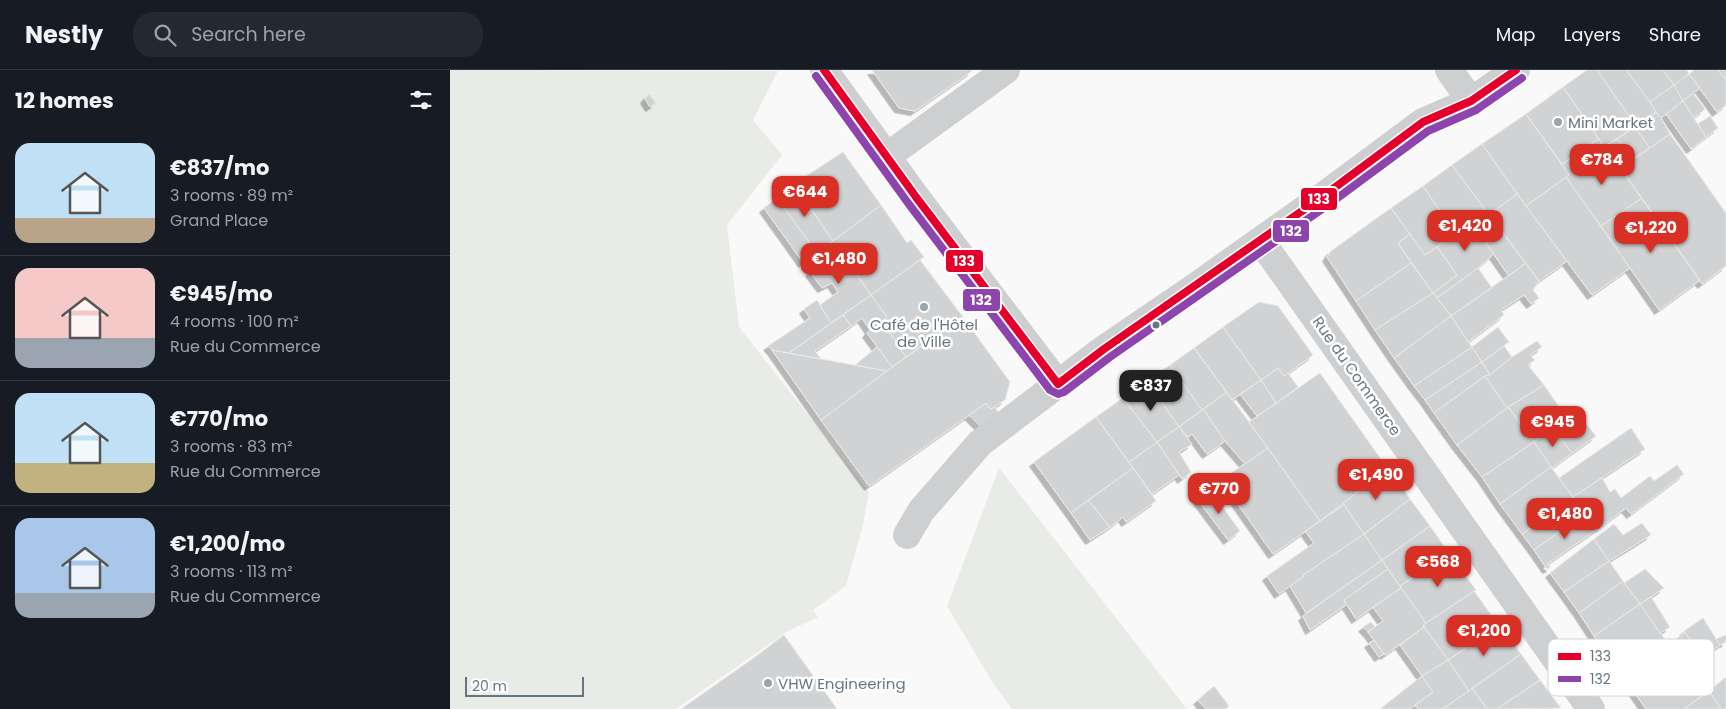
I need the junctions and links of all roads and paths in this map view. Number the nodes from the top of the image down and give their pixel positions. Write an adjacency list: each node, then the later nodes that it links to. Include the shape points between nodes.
1 (824, 70): 6 (street)
2 (1006, 70): 6 (street)
3 (1449, 70): 5 (street)
4 (1516, 70): 5 (street)
5 (1471, 102): 7 (street, via 1423,122)
6 (886, 157): 8 (street)
7 (1261, 240): 8 (street); 10 (street, Rue du Commerce)
8 (1058, 384): 9 (street, via 980,443 921,511)
9 (907, 535)
10 (1548, 648)
11 (1582, 696): 12 (street, Rue du Commerce)
12 (1591, 709)

